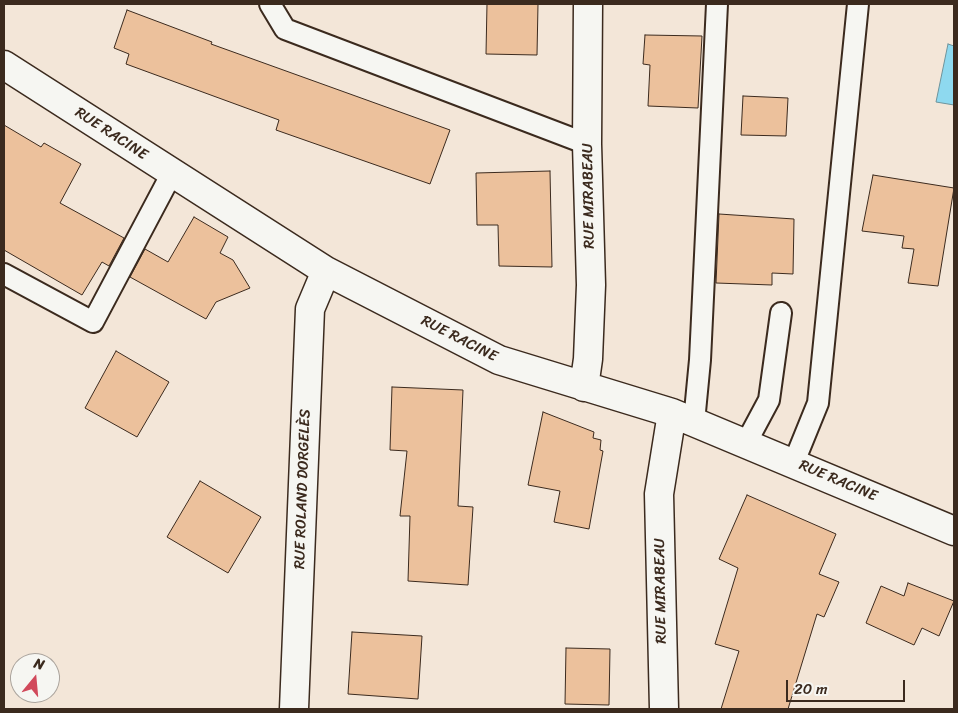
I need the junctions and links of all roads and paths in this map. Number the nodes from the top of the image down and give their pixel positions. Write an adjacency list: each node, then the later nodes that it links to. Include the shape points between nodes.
1 (270, 4): 6 (lane, via 285,29)
2 (588, 4): 6 (street, RUE MIRABEAU)
3 (717, 4): 12 (lane, via 700,360)
4 (858, 4): 14 (lane, via 818,403)
5 (4, 65): 7 (street, RUE RACINE)
6 (588, 144): 11 (street, RUE MIRABEAU, via 591,285)
7 (172, 173): 8 (street, RUE RACINE); 9 (lane, via 93,322)
8 (326, 271): 11 (street, RUE RACINE, via 499,360); 16 (street, RUE ROLAND DORGELÈS, via 310,309)
9 (4, 274)
10 (781, 312): 13 (lane, via 769,400)
11 (584, 387): 12 (street, RUE RACINE)
12 (683, 418): 13 (street, RUE RACINE); 17 (street, RUE MIRABEAU, via 659,494)
13 (746, 443): 14 (street, RUE RACINE)
14 (794, 462): 15 (street, RUE RACINE)
15 (954, 530)
16 (294, 709)
17 (664, 709)

